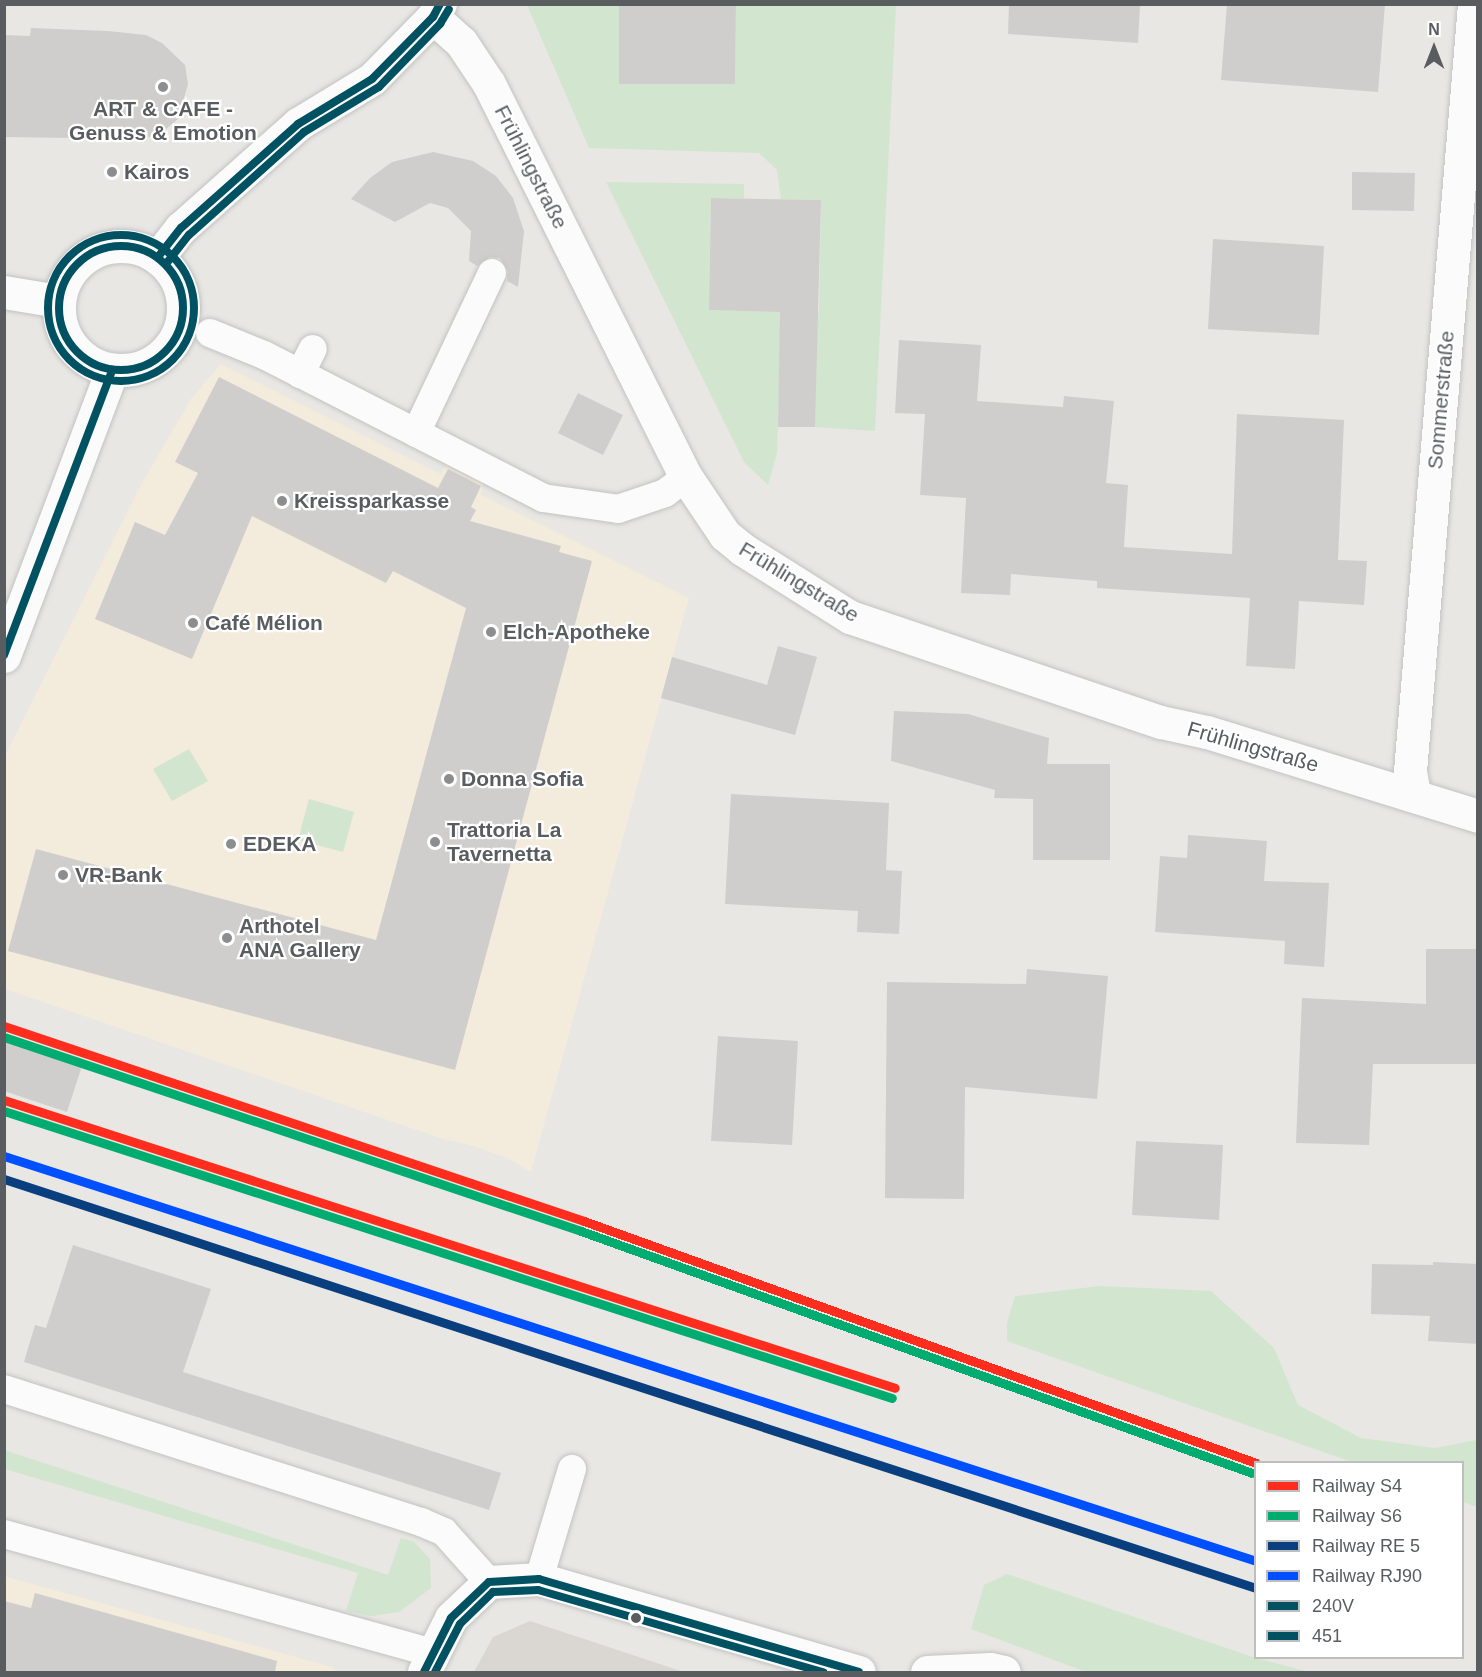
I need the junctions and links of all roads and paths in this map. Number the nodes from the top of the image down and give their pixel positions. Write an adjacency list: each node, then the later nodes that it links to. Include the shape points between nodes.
1 (1474, 4): 14 (street, Sommerstraße, via 1411,760)
2 (436, 11): 3 (street, via 372,79 298,124 181,228); 12 (street, Frühlingstraße, via 489,84)
3 (158, 257): 6 (street, via 142,249 104,247 73,268); 9 (street, via 181,289 183,312 178,334 151,363)
4 (492, 273): 11 (lane)
5 (4, 292): 6 (street)
6 (58, 301): 9 (street, via 59,320 72,347 84,358)
7 (210, 333): 10 (lane)
8 (313, 349): 10 (lane)
9 (112, 370): 13 (street)
10 (300, 374): 11 (lane)
11 (416, 433): 12 (lane, via 543,498 618,509 665,493)
12 (686, 477): 14 (street, Frühlingstraße, via 725,535 850,617 1161,722)
13 (4, 656)
14 (1413, 794): 15 (street, Frühlingstraße)
15 (1478, 816)
16 (4, 1389): 20 (lane, via 421,1522 444,1532)
17 (572, 1469): 19 (lane)
18 (4, 1534): 21 (lane)
19 (539, 1579): 20 (street); 22 (street)
20 (489, 1582): 21 (street, via 451,1618)
21 (429, 1663)
22 (859, 1672)
23 (927, 1672): 24 (street)
24 (1004, 1672)

